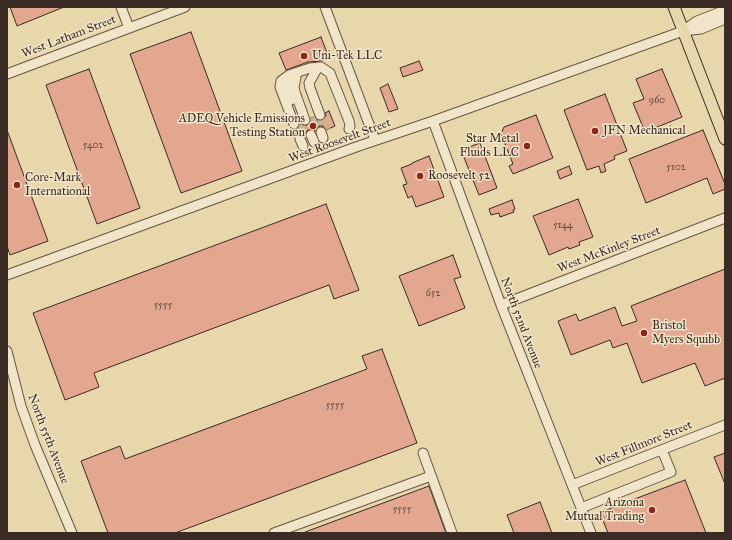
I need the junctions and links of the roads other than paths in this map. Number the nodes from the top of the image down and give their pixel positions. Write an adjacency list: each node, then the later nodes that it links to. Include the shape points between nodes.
1 (121, 7): 7 (street)
2 (185, 7): 7 (street, West Latham Street)
3 (325, 7): 15 (street)
4 (674, 7): 8 (main road)
5 (725, 10): 8 (street, West Roosevelt Street, via 697,21)
6 (725, 19): 8 (street, West Roosevelt Street, via 701,29)
7 (129, 28): 10 (street, West Latham Street)
8 (683, 31): 12 (street, West Roosevelt Street); 14 (main road)
9 (305, 70): 11 (street, via 310,88); 11 (street, via 299,84); 11 (street, via 289,75 281,81 280,87); 13 (street, via 322,67 330,73 349,121)
10 (7, 74)
11 (307, 119)
12 (432, 121): 15 (street, West Roosevelt Street); 18 (street, North 52nd Avenue)
13 (349, 129)
14 (725, 139)
15 (375, 140): 17 (street, West Roosevelt Street)
16 (725, 218): 18 (street, West McKinley Street)
17 (7, 275)
18 (501, 305): 24 (street, North 52nd Avenue)
19 (7, 351): 26 (street, North 55th Avenue, via 35,445)
20 (725, 425): 21 (street, West Fillmore Street)
21 (662, 450): 24 (street, West Fillmore Street); 25 (street, via 671,472)
22 (423, 453): 23 (street)
23 (431, 476): 27 (street); 28 (street)
24 (572, 486): 25 (street, North 52nd Avenue)
25 (581, 508): 29 (street, North 52nd Avenue)
26 (72, 533)
27 (274, 533)
28 (452, 533)
29 (590, 533)

